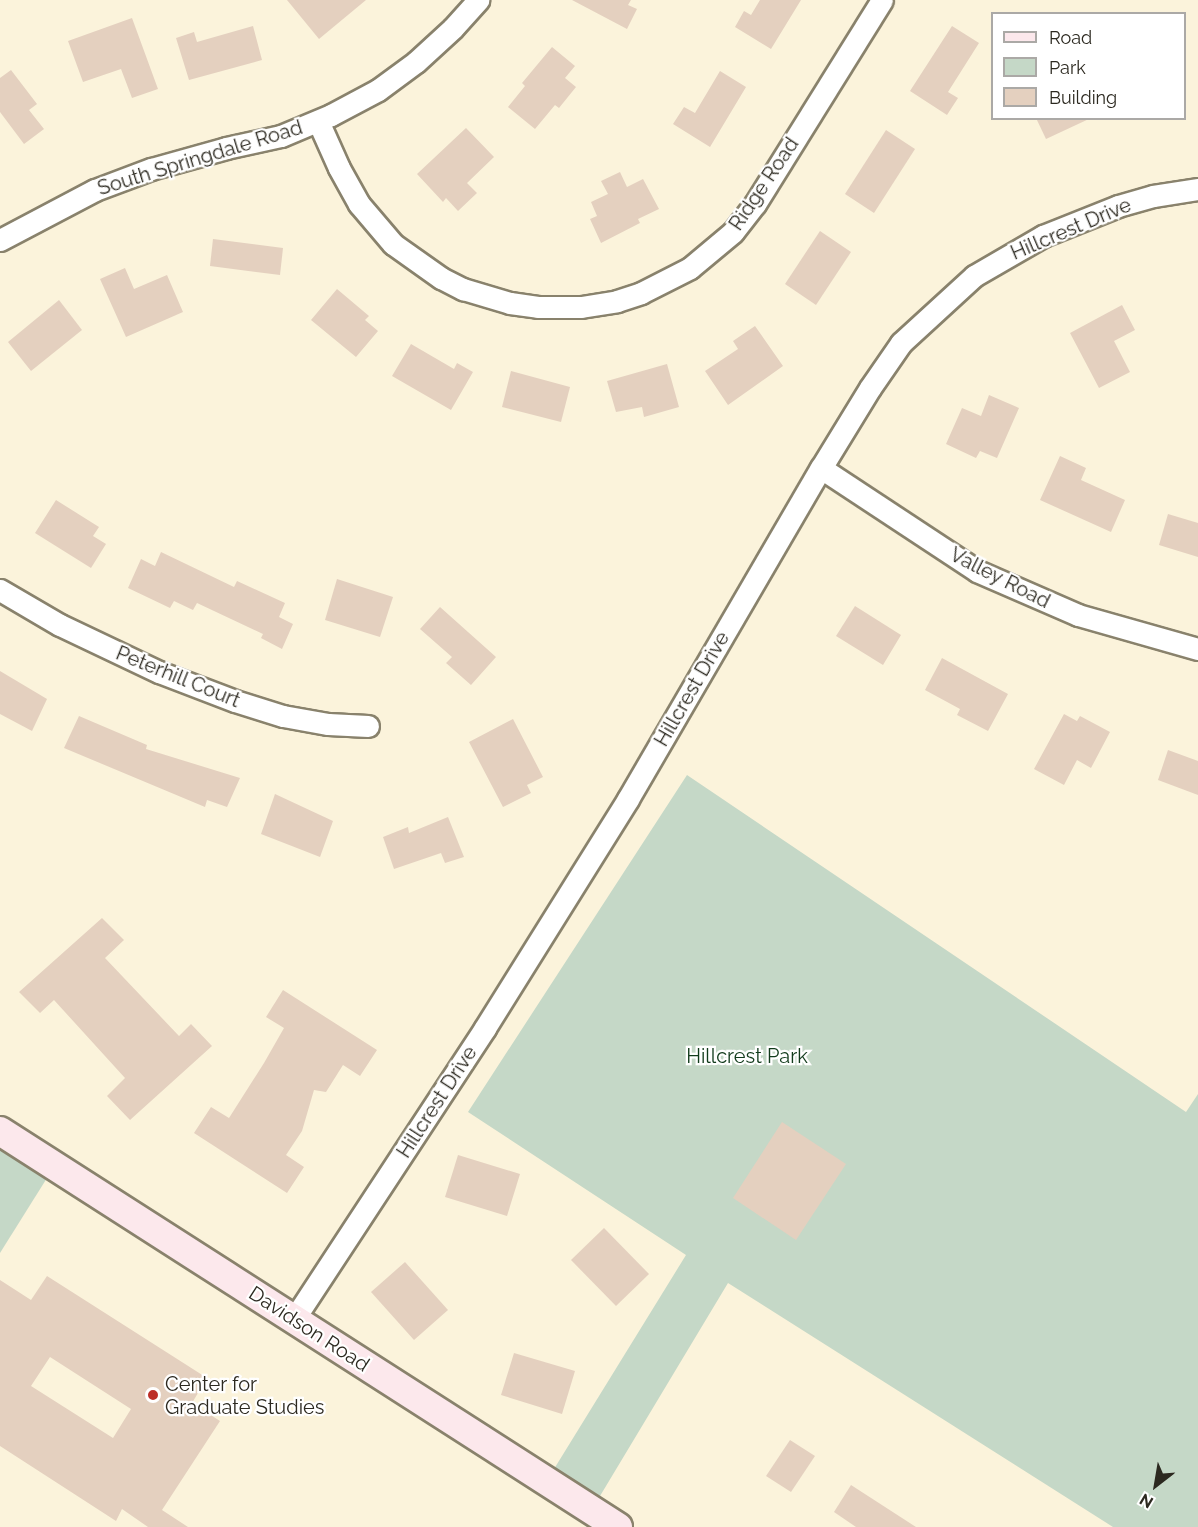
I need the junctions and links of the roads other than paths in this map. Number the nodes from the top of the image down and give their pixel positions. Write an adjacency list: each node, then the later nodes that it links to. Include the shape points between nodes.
1 (478, 0): 3 (street, South Springdale Road, via 416,62 378,90)
2 (882, 0): 3 (street, Ridge Road, via 755,204 733,232 690,268 641,294 618,301 580,307 510,303 441,278 393,244 359,204)
3 (318, 121): 5 (street, South Springdale Road, via 281,136 151,169)
4 (1198, 189): 6 (street, Hillcrest Drive, via 1118,206 1042,236 974,276 901,343)
5 (3, 233)
6 (821, 468): 8 (street, Valley Road, via 943,550 997,581 1078,615); 11 (street, Hillcrest Drive, via 622,809)
7 (0, 590): 9 (street, Peterhill Court, via 60,625 139,663 235,701 294,718)
8 (1198, 649)
9 (368, 726)
10 (0, 1131): 11 (street, Davidson Road)
11 (294, 1318): 12 (street, Davidson Road)
12 (618, 1527)

